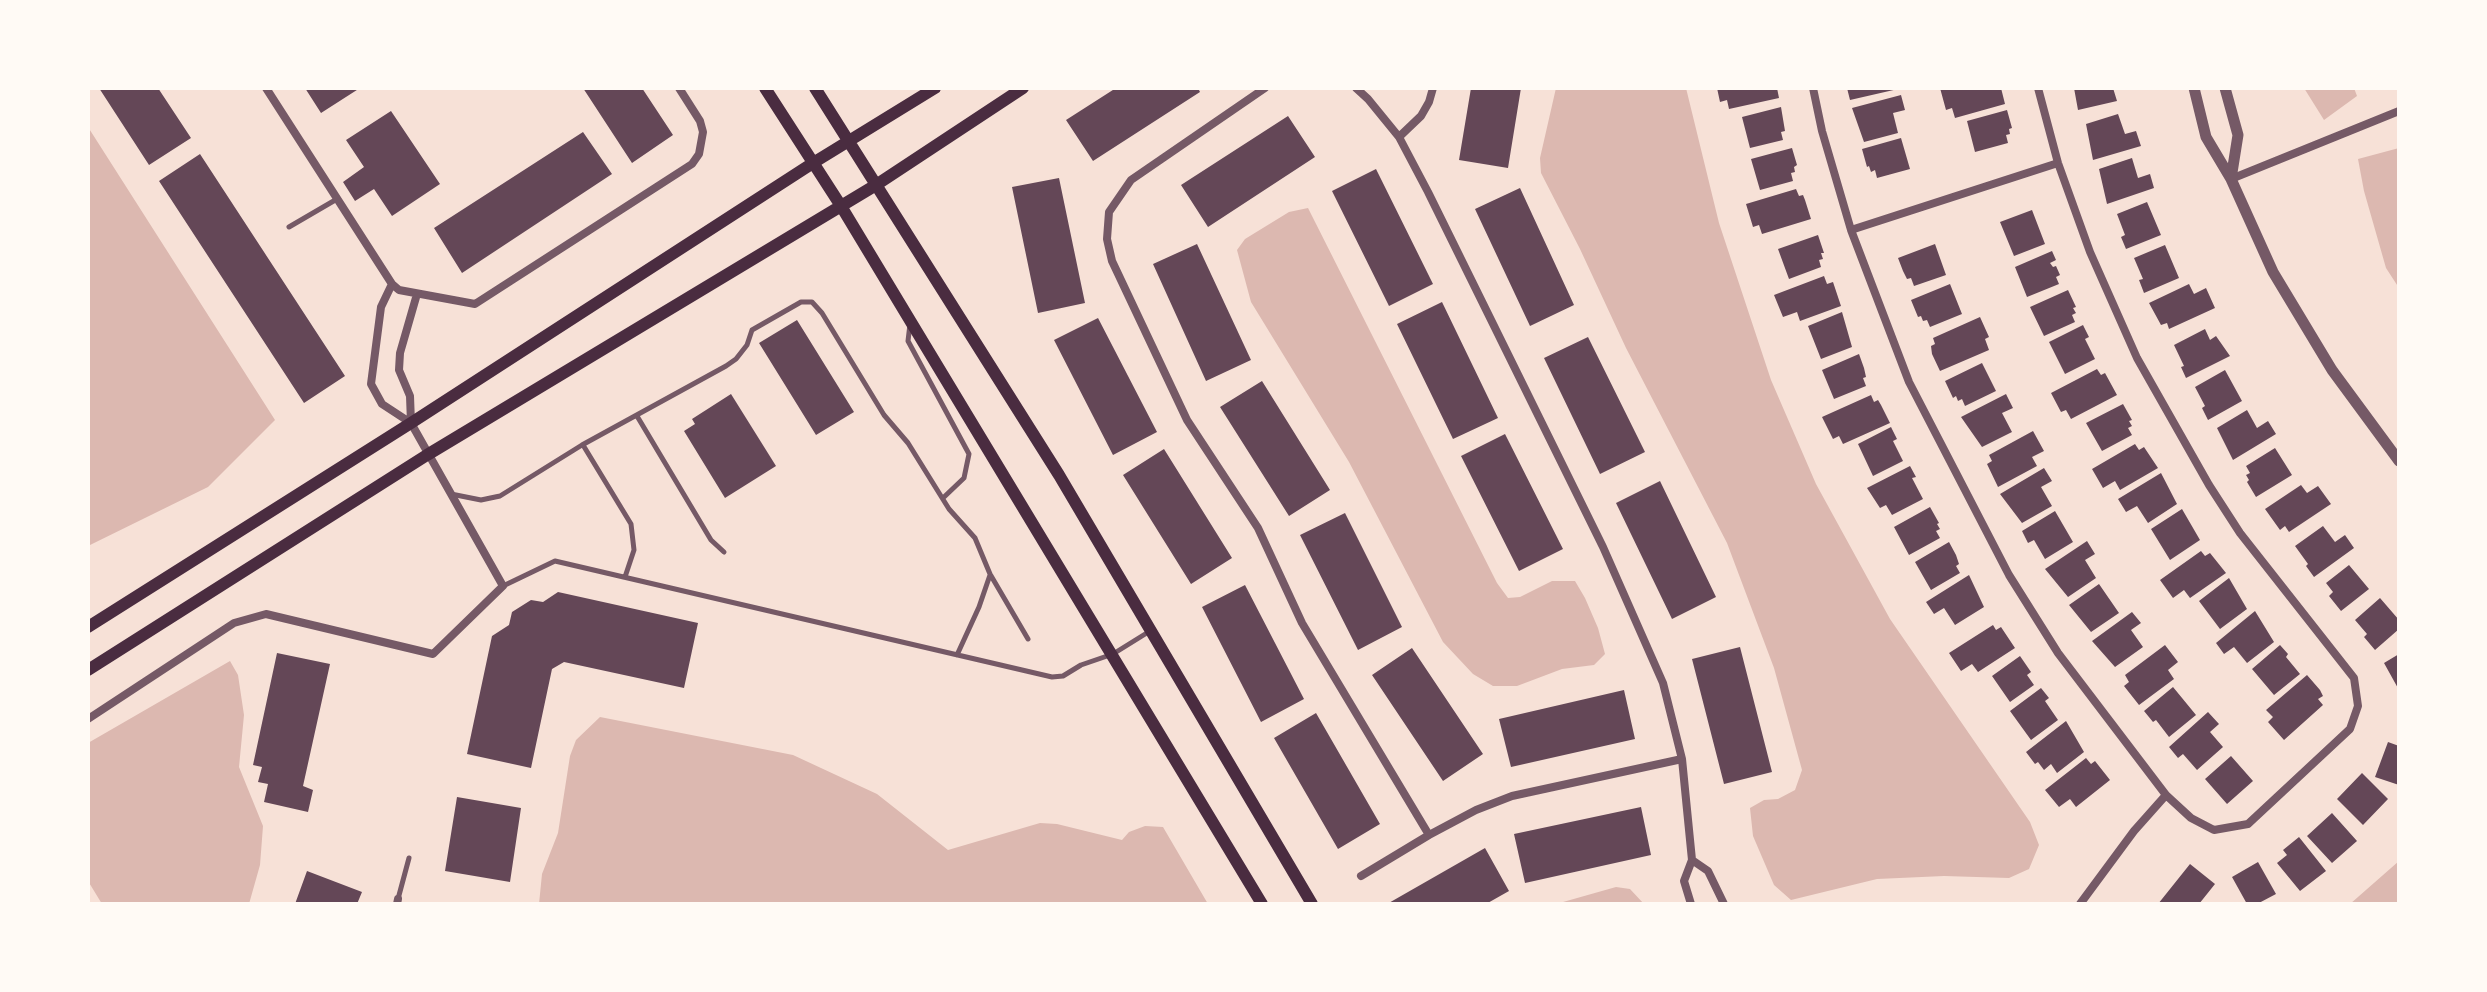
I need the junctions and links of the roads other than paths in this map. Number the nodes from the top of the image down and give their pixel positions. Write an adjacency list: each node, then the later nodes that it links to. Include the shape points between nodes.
1 (266, 88): 21 (street)
2 (679, 88): 26 (street, via 700,121 703,144 692,164 475,304)
3 (765, 88): 17 (main road)
4 (815, 88): 16 (main road)
5 (935, 88): 16 (main road)
6 (1023, 88): 20 (main road)
7 (1265, 88): 48 (street, via 1131,180 1109,212 1107,239 1112,261 1187,420 1258,528 1302,623)
8 (1356, 88): 15 (street)
9 (1433, 88): 15 (street, via 1421,116)
10 (1813, 88): 24 (street)
11 (2038, 88): 18 (street)
12 (2194, 88): 19 (street, via 2206,137)
13 (2225, 88): 19 (street, via 2238,135)
14 (2399, 111): 19 (street)
15 (1399, 137): 46 (street, via 1603,547 1663,683)
16 (849, 142): 17 (main road); 20 (main road)
17 (813, 163): 22 (main road); 29 (main road)
18 (2058, 163): 24 (street); 47 (street, via 2137,358 2209,485 2240,533 2354,678 2358,706 2350,729 2248,824 2214,830)
19 (2231, 179): 32 (street, via 2273,272 2332,370)
20 (876, 185): 22 (main road); 40 (main road)
21 (337, 199): 23 (lane); 25 (street)
22 (841, 206): 27 (main road); 31 (main road)
23 (289, 227)
24 (1851, 230): 47 (street, via 1909,382 2009,575 2058,653)
25 (396, 287): 26 (street); 29 (street, via 381,307 371,384 382,404)
26 (417, 294): 29 (street, via 399,370 410,396)
27 (910, 323): 34 (lane, via 908,341 969,454 964,478); 42 (main road)
28 (637, 416): 30 (lane); 34 (lane, via 736,359 752,330 801,302 812,302); 35 (lane, via 711,540)
29 (411, 423): 31 (street); 39 (main road)
30 (582, 445): 33 (lane, via 500,496 481,500); 37 (lane, via 631,524 634,550)
31 (427, 455): 33 (street); 44 (main road)
32 (2399, 461)
33 (450, 494): 38 (street)
34 (943, 498): 36 (lane, via 975,538)
35 (724, 552)
36 (990, 574): 41 (lane); 43 (lane)
37 (625, 577): 38 (lane, via 555,561); 43 (lane)
38 (503, 586): 45 (street, via 433,654 266,614 234,623)
39 (88, 627)
40 (1151, 630): 42 (lane); 54 (main road)
41 (1028, 639)
42 (1113, 654): 43 (lane, via 1052,677); 53 (main road)
43 (957, 655)
44 (88, 670)
45 (88, 719)
46 (1682, 759): 48 (street, via 1512,796); 50 (street)
47 (2166, 795): 57 (street)
48 (1429, 835): 51 (street)
49 (409, 858): 52 (lane)
50 (1692, 860): 55 (street, via 1684,881); 56 (street, via 1708,871)
51 (1361, 876)
52 (398, 901)
53 (1262, 904)
54 (1312, 904)
55 (1691, 904)
56 (1724, 904)
57 (2080, 904)

